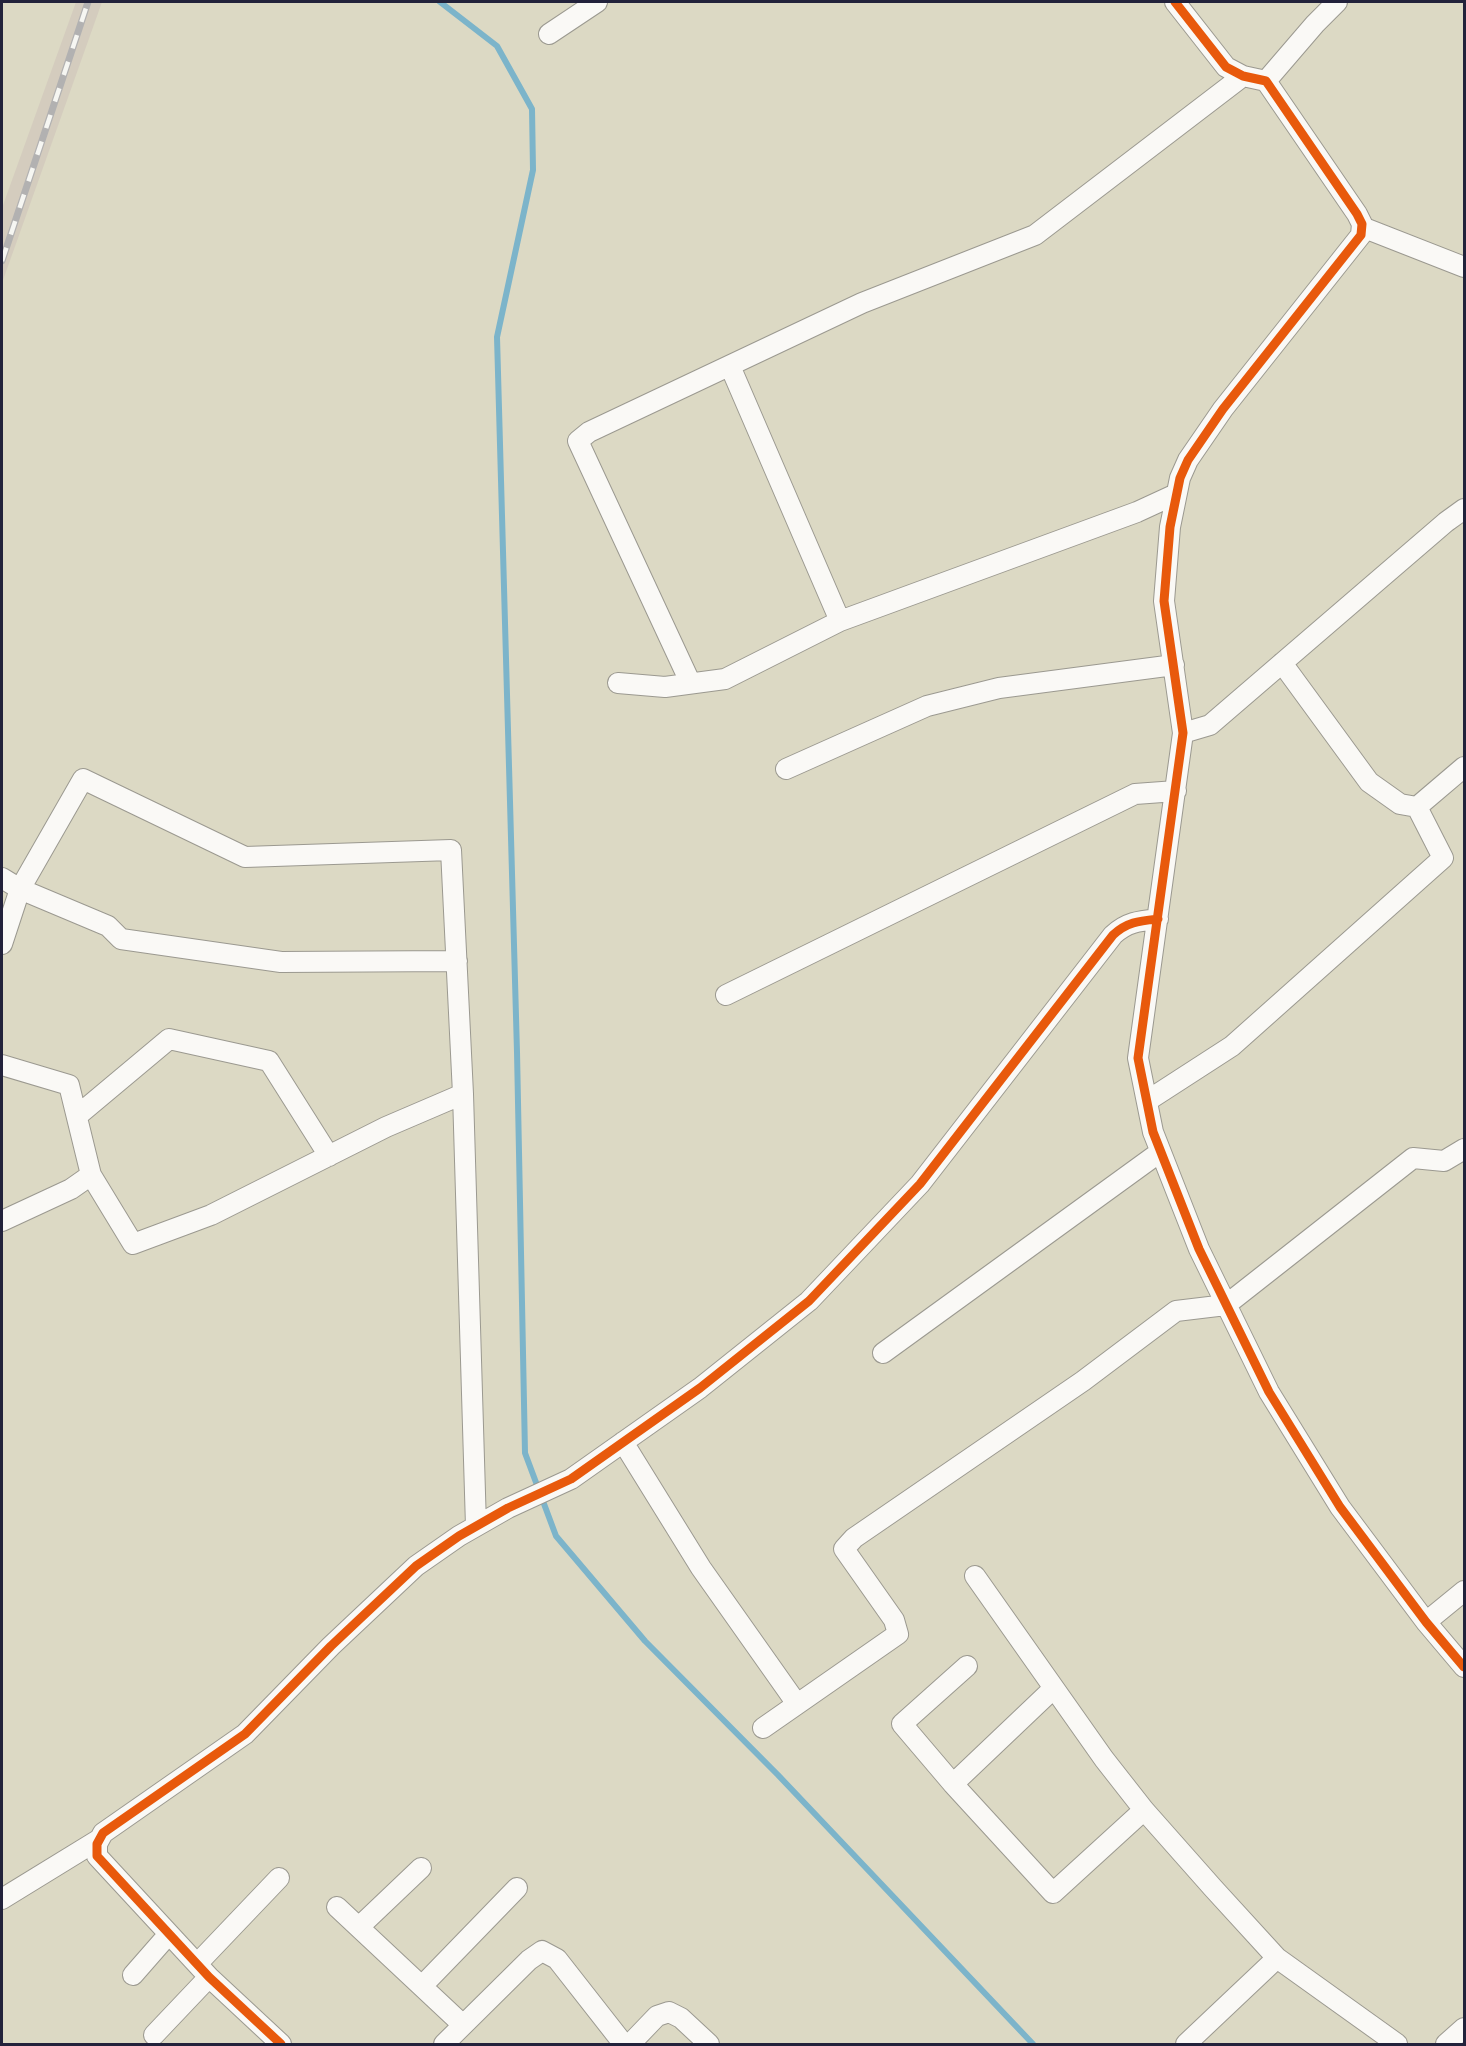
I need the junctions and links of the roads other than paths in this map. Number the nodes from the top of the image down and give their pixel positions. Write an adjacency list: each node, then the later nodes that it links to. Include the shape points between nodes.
1 (597, 2): 4 (street)
2 (1175, 2): 5 (street, via 1226,67)
3 (1337, 2): 6 (street)
4 (549, 34)
5 (1243, 76): 6 (street); 9 (street, via 1035,235 862,303)
6 (1266, 81): 7 (street)
7 (1362, 227): 8 (street); 10 (street, via 1361,235 1223,409 1188,460)
8 (1464, 267)
9 (730, 366): 12 (street); 15 (street, via 589,432 578,441)
10 (1176, 494): 12 (street, via 1137,512); 14 (street, via 1164,601)
11 (1464, 509): 13 (street)
12 (840, 621): 15 (street, via 725,679)
13 (1282, 663): 17 (street, via 1210,725); 21 (street, via 1369,782 1400,804)
14 (1174, 664): 17 (street); 19 (street, via 999,688 927,706)
15 (690, 682): 16 (street, via 665,687)
16 (618, 683)
17 (1184, 733): 20 (street)
18 (1464, 768): 21 (street)
19 (786, 769)
20 (1176, 791): 24 (street); 27 (street, via 1136,794)
21 (1417, 807): 30 (street, via 1443,858 1232,1046)
22 (2, 878): 23 (street)
23 (20, 889): 25 (street); 26 (street, via 108,926 121,939 281,962); 26 (street, via 83,779 244,857 451,850)
24 (1158, 920): 30 (street, via 1138,1058); 39 (street, via 1132,921 1113,935 920,1184 809,1301 700,1388)
25 (2, 944)
26 (457, 961): 29 (street)
27 (726, 995)
28 (2, 1065): 31 (street, via 69,1085)
29 (463, 1094): 34 (street); 40 (street)
30 (1147, 1101): 33 (street)
31 (77, 1116): 34 (street, via 169,1039 269,1060); 35 (street)
32 (1464, 1149): 37 (street, via 1444,1161 1413,1158)
33 (1160, 1152): 37 (street); 38 (street)
34 (329, 1156): 35 (street, via 210,1215 133,1244)
35 (91, 1175): 36 (street, via 71,1189)
36 (2, 1221)
37 (1226, 1305): 43 (street, via 1269,1392 1340,1506); 47 (street, via 1176,1311 1083,1381 854,1538 844,1550 894,1620 898,1634)
38 (883, 1353)
39 (623, 1442): 40 (street, via 571,1479); 47 (street, via 701,1568)
40 (476, 1526): 51 (street, via 416,1566 245,1734)
41 (975, 1576): 46 (street)
42 (1464, 1591): 43 (street)
43 (1426, 1622): 45 (street)
44 (967, 1666): 49 (street, via 902,1724)
45 (1464, 1666)
46 (1054, 1688): 49 (street); 50 (street)
47 (797, 1704): 48 (street)
48 (763, 1728)
49 (953, 1784): 50 (street, via 1053,1893)
50 (1144, 1810): 59 (street)
51 (98, 1840): 55 (street); 58 (street, via 97,1856)
52 (421, 1868): 57 (street)
53 (279, 1878): 60 (street)
54 (518, 1888): 62 (street)
55 (2, 1899)
56 (337, 1907): 57 (street)
57 (359, 1927): 62 (street)
58 (168, 1935): 60 (street); 61 (street)
59 (1277, 1958): 69 (street); 70 (street)
60 (203, 1971): 65 (street); 66 (street)
61 (133, 1975)
62 (422, 1986): 63 (street)
63 (463, 2025): 67 (street); 68 (street, via 528,1960 542,1952 560,1962 622,2042 632,2042 657,2016 669,2012)
64 (1464, 2028): 71 (street)
65 (154, 2035)
66 (281, 2044)
67 (444, 2044)
68 (709, 2044)
69 (1186, 2044)
70 (1397, 2044)
71 (1446, 2044)

